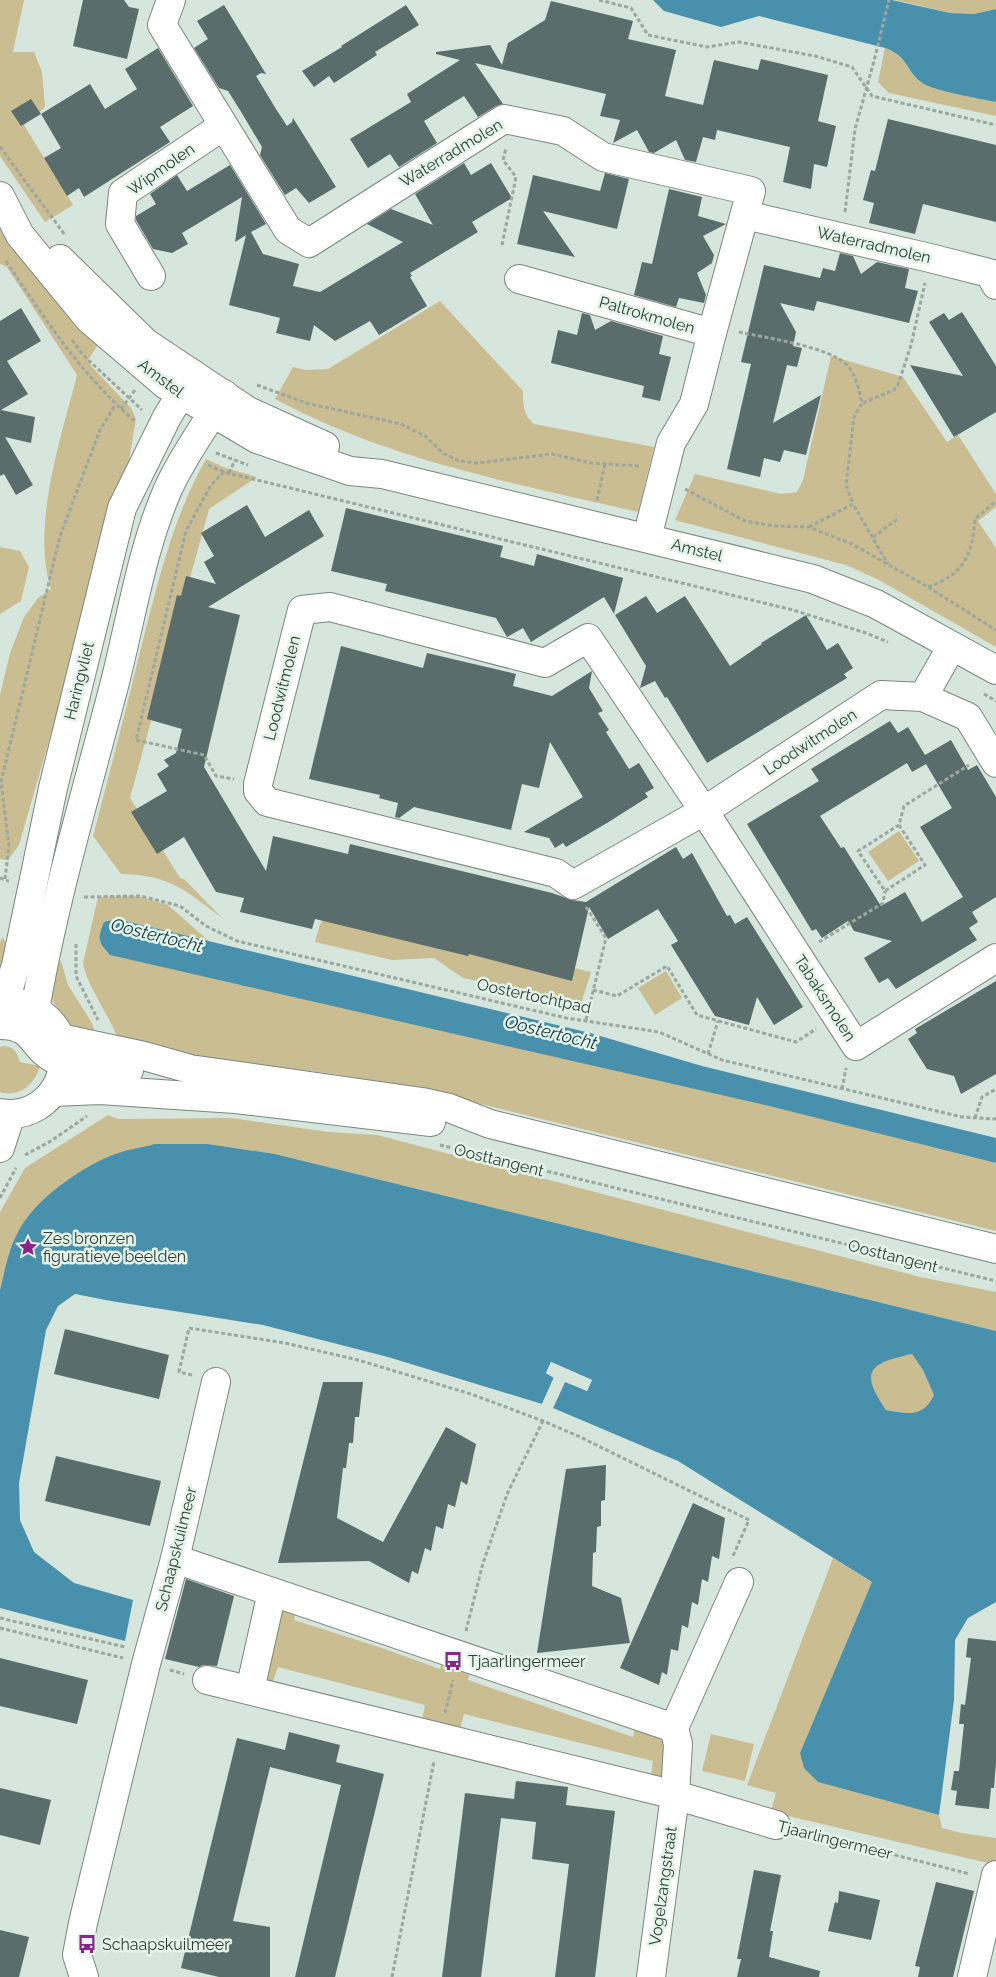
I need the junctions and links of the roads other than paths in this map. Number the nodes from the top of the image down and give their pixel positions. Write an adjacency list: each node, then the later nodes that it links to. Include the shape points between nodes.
1 (167, 12): 2 (street)
2 (223, 126): 4 (street, Waterradmolen, via 288,230 309,243 504,118 563,131 604,157 751,191); 5 (street, Wipmolen, via 123,193 120,224)
3 (0, 194): 9 (street, Amstel, via 20,235 89,319 151,374)
4 (745, 215): 7 (street, Waterradmolen, via 989,273); 8 (street, Waterradmolen)
5 (151, 276)
6 (519, 279): 8 (street, Paltrokmolen)
7 (996, 285)
8 (713, 329): 11 (street, Paltrokmolen, via 694,404 671,443)
9 (187, 384): 10 (street, Amstel); 19 (street, Haringvliet, via 122,508 53,788 16,965)
10 (218, 404): 11 (street, Amstel, via 257,439 350,471 382,474); 18 (street, via 182,460 149,540 64,874)
11 (647, 538): 12 (street, Amstel, via 812,580 876,604)
12 (952, 646): 13 (street, Amstel); 14 (street)
13 (996, 670)
14 (923, 698): 15 (street, via 968,717); 16 (street, Loodwitmolen, via 881,696)
15 (993, 758)
16 (704, 811): 16 (street, Loodwitmolen, via 588,638 545,663 330,606 302,610 258,784 258,791 267,802 556,873 573,885); 17 (street, Tabaksmolen, via 856,1046)
17 (996, 958)
18 (35, 1010): 19 (street, via 17,1002); 20 (street, via 54,1026)
19 (1, 1012): 20 (street, via 9,1025 30,1034 45,1053)
20 (62, 1050): 21 (street, via 61,1078); 23 (street, Oosttangent, via 144,1072 190,1069 422,1102 449,1108)
21 (53, 1092): 22 (street, via 42,1104 27,1111); 23 (street, Oosttangent, via 100,1090 215,1098 450,1124)
22 (6, 1114): 24 (street)
23 (490, 1124): 25 (street, Oosttangent)
24 (13, 1157)
25 (996, 1249)
26 (204, 1379): 27 (street, Schaapskuilmeer)
27 (175, 1559): 29 (street); 37 (street, Schaapskuilmeer, via 76,1956)
28 (739, 1582): 32 (street)
29 (272, 1592): 31 (street); 32 (street)
30 (207, 1680): 31 (street, Tjaarlingermeer)
31 (250, 1690): 33 (street, Tjaarlingermeer)
32 (674, 1728): 33 (street, via 678,1744)
33 (675, 1795): 34 (street, Tjaarlingermeer); 38 (street, Vogelzangstraat)
34 (776, 1825)
35 (996, 1874): 36 (street)
36 (996, 1881): 39 (street)
37 (84, 1977)
38 (651, 1977)
39 (972, 1977)

